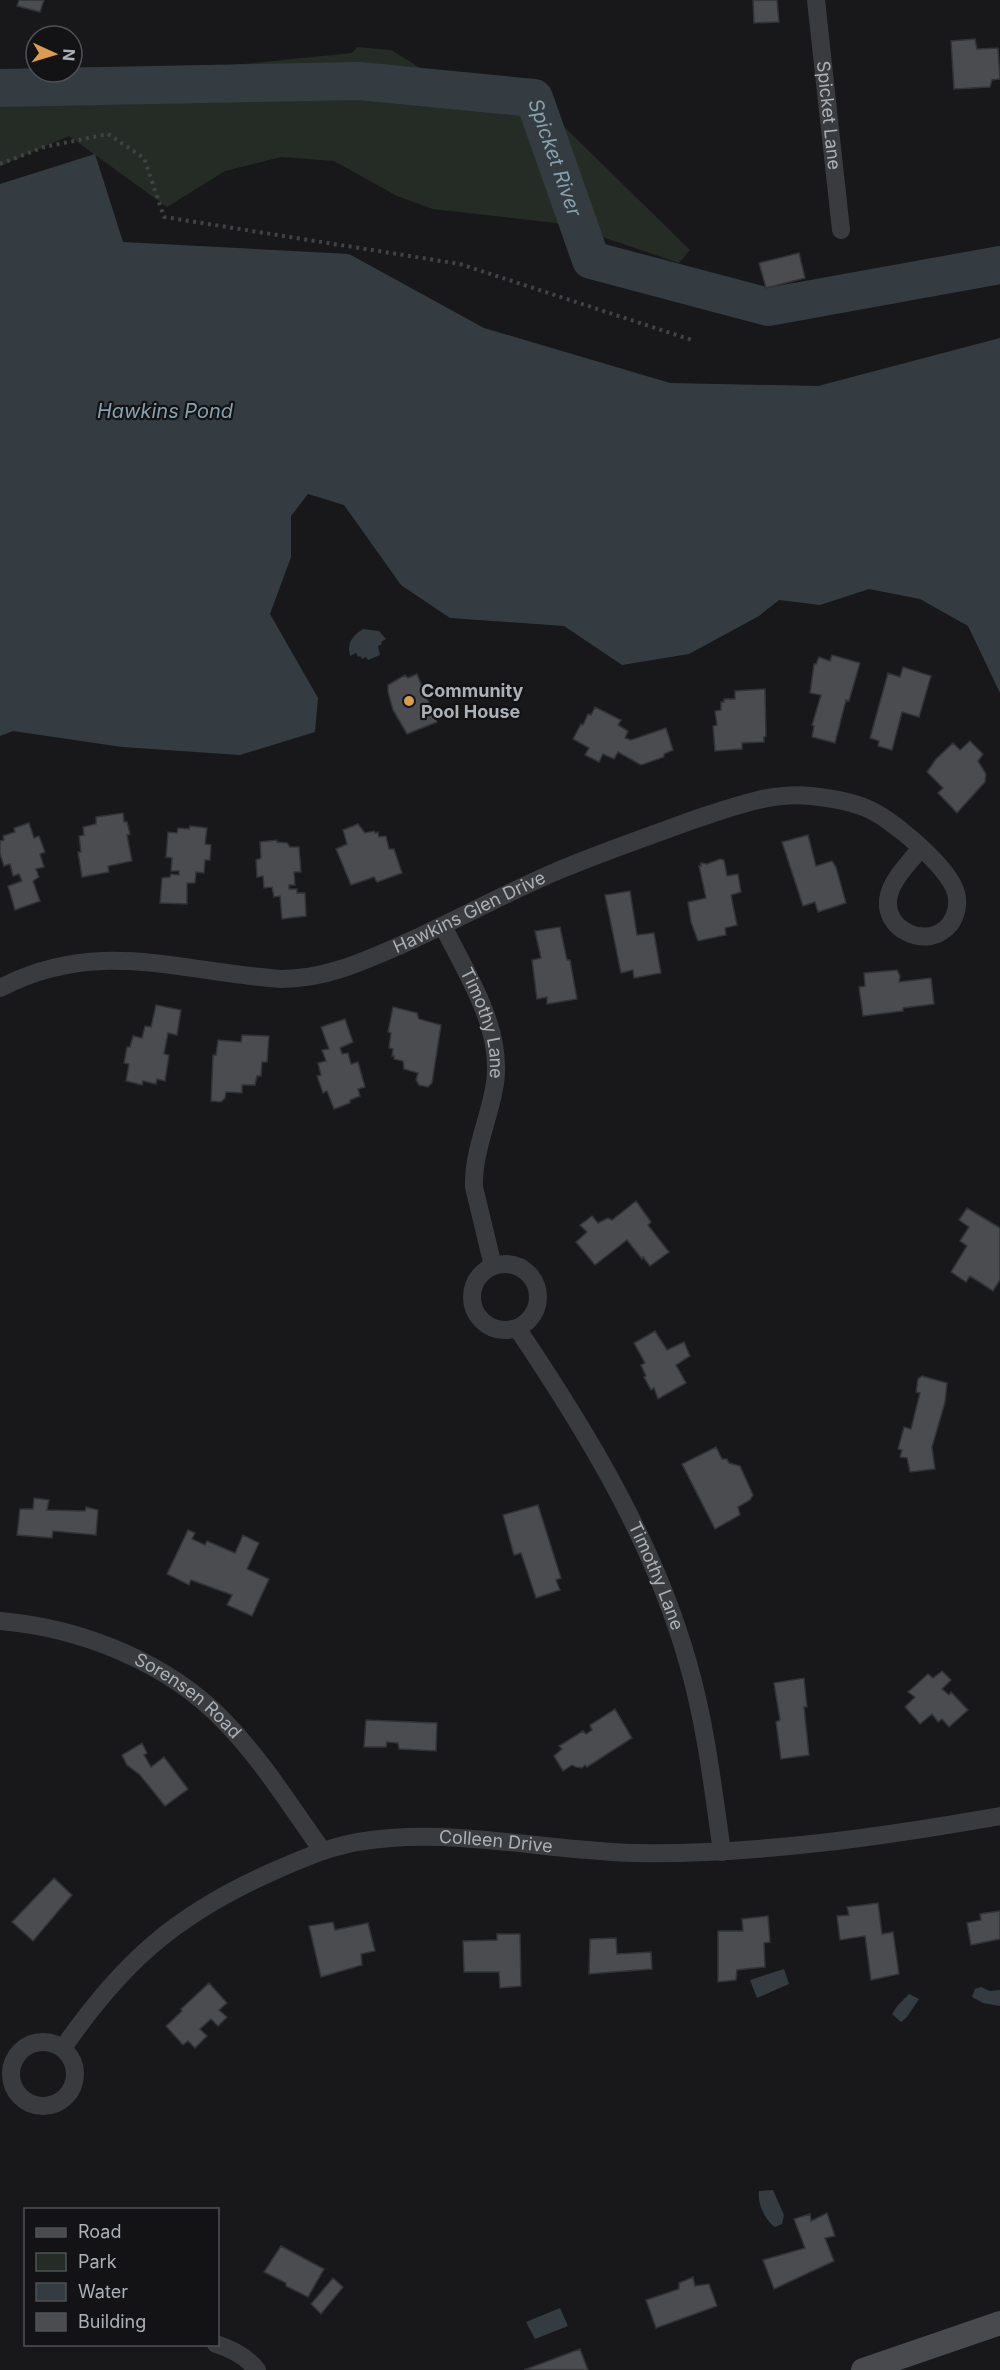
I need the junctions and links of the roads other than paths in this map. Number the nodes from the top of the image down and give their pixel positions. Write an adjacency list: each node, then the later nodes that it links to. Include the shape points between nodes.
1 (816, 0): 2 (street, Spicket Lane)
2 (841, 230)
3 (920, 849): 3 (street, Hawkins Glen Drive, via 951,883 957,904 955,915 941,933 919,938 899,928 892,919 888,896); 4 (street, Hawkins Glen Drive, via 897,826 866,808 809,796 768,797 562,869)
4 (443, 926): 5 (street, Hawkins Glen Drive, via 348,968 303,979 145,961 97,960 50,969); 6 (street, Timothy Lane, via 476,992 495,1051 495,1082 474,1175)
5 (0, 988)
6 (493, 1266): 7 (street, via 474,1285 474,1307 478,1317 491,1327 507,1331); 7 (street, via 515,1265 535,1282 537,1309 531,1319)
7 (517, 1328): 11 (street, Timothy Lane, via 612,1481 670,1608 697,1698)
8 (0, 1621): 10 (street, Sorensen Road, via 55,1629 93,1640 130,1656 196,1696 249,1748)
9 (1000, 1816): 11 (street, Colleen Drive)
10 (322, 1850): 11 (street, Colleen Drive, via 392,1838 428,1838 635,1853); 12 (street, Colleen Drive, via 236,1888 161,1936 89,2010)
11 (722, 1852)
12 (63, 2048)
13 (1000, 2323): 16 (street)
14 (219, 2345): 15 (street)
15 (257, 2370)
16 (863, 2370)

